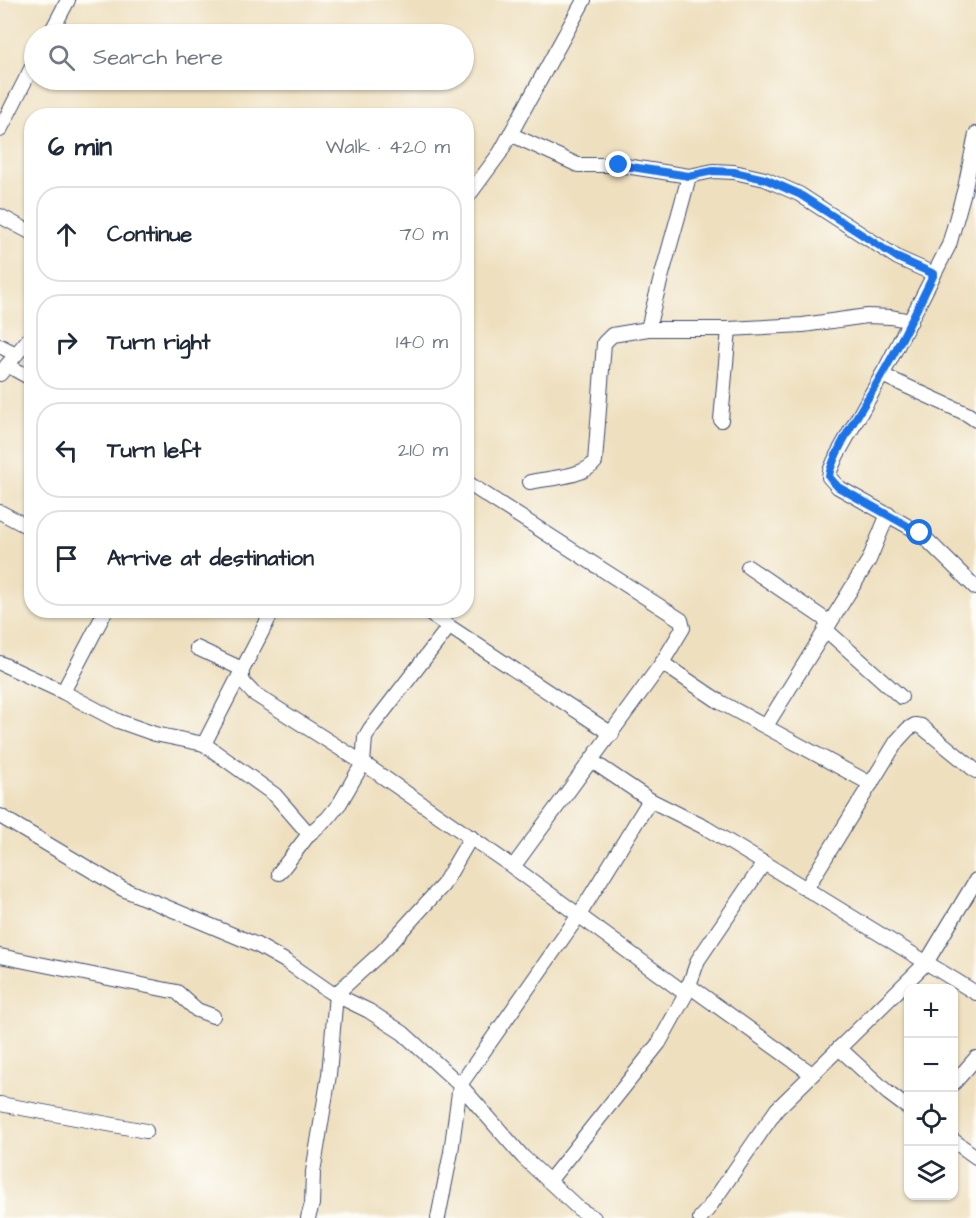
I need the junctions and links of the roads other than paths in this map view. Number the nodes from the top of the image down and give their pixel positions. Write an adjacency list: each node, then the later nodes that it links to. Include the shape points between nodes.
1 (68, 0): 3 (street)
2 (584, 0): 6 (street)
3 (55, 24)
4 (24, 83): 5 (street)
5 (0, 130)
6 (510, 134): 8 (street, via 578,165 619,165); 9 (street)
7 (976, 134): 10 (street)
8 (689, 176): 13 (street, via 724,172 765,179 799,194 898,258); 15 (street)
9 (474, 188)
10 (970, 192): 13 (street)
11 (0, 216): 12 (street)
12 (24, 229)
13 (934, 274): 14 (street)
14 (911, 321): 16 (street, via 867,316); 21 (street)
15 (648, 329): 16 (street); 24 (street, via 612,335 604,343 595,462 590,469)
16 (729, 329): 22 (street)
17 (24, 345): 19 (street)
18 (0, 346): 19 (street)
19 (8, 365): 20 (street)
20 (24, 374)
21 (882, 375): 23 (street); 27 (street, via 837,455 829,477 838,487)
22 (720, 420)
23 (976, 420)
24 (530, 482)
25 (474, 487): 38 (street, via 681,620 683,628)
26 (0, 512): 28 (street)
27 (888, 514): 30 (street, via 920,533); 34 (street, via 869,560)
28 (24, 525)
29 (748, 567): 34 (street)
30 (976, 588)
31 (102, 618): 40 (street)
32 (269, 618): 39 (street)
33 (435, 618): 35 (street)
34 (827, 625): 41 (street); 42 (street)
35 (448, 628): 43 (street); 46 (street, via 370,729 365,738)
36 (196, 648): 39 (street)
37 (0, 663): 40 (street)
38 (662, 663): 42 (street, via 720,702); 43 (street)
39 (242, 669): 44 (street); 46 (street, via 244,685 254,693)
40 (63, 692): 44 (street, via 118,721)
41 (902, 697)
42 (766, 726): 48 (street)
43 (612, 734): 45 (street)
44 (204, 744): 51 (street, via 275,795)
45 (592, 761): 49 (street); 54 (street)
46 (363, 762): 51 (street, via 340,803); 52 (street)
47 (976, 771): 48 (street, via 915,725 897,741)
48 (871, 784): 57 (street)
49 (650, 800): 53 (street); 58 (street)
50 (0, 816): 63 (street, via 123,889 256,945)
51 (309, 834): 55 (street)
52 (471, 837): 54 (street); 63 (street, via 437,892 383,951)
53 (764, 862): 57 (street); 61 (street, via 698,960)
54 (513, 867): 58 (street)
55 (279, 873)
56 (976, 880): 60 (street)
57 (806, 889): 60 (street)
58 (579, 915): 61 (street); 69 (street)
59 (0, 956): 64 (street, via 177,992 197,1010)
60 (926, 963): 62 (street); 65 (street)
61 (687, 989): 67 (street); 75 (street, via 659,1042)
62 (976, 993)
63 (336, 994): 69 (street, via 403,1033); 77 (street, via 329,1075)
64 (213, 1016)
65 (839, 1048): 67 (street); 71 (street)
66 (976, 1058): 68 (street)
67 (812, 1074): 76 (street, via 777,1108)
68 (958, 1078)
69 (460, 1084): 75 (street, via 522,1156); 78 (street)
70 (0, 1104): 72 (street)
71 (904, 1104)
72 (146, 1131)
73 (958, 1144): 74 (street)
74 (976, 1157)
75 (550, 1180): 79 (street)
76 (704, 1214): 80 (street)
77 (308, 1218)
78 (438, 1218)
79 (594, 1218)
80 (720, 1218)

